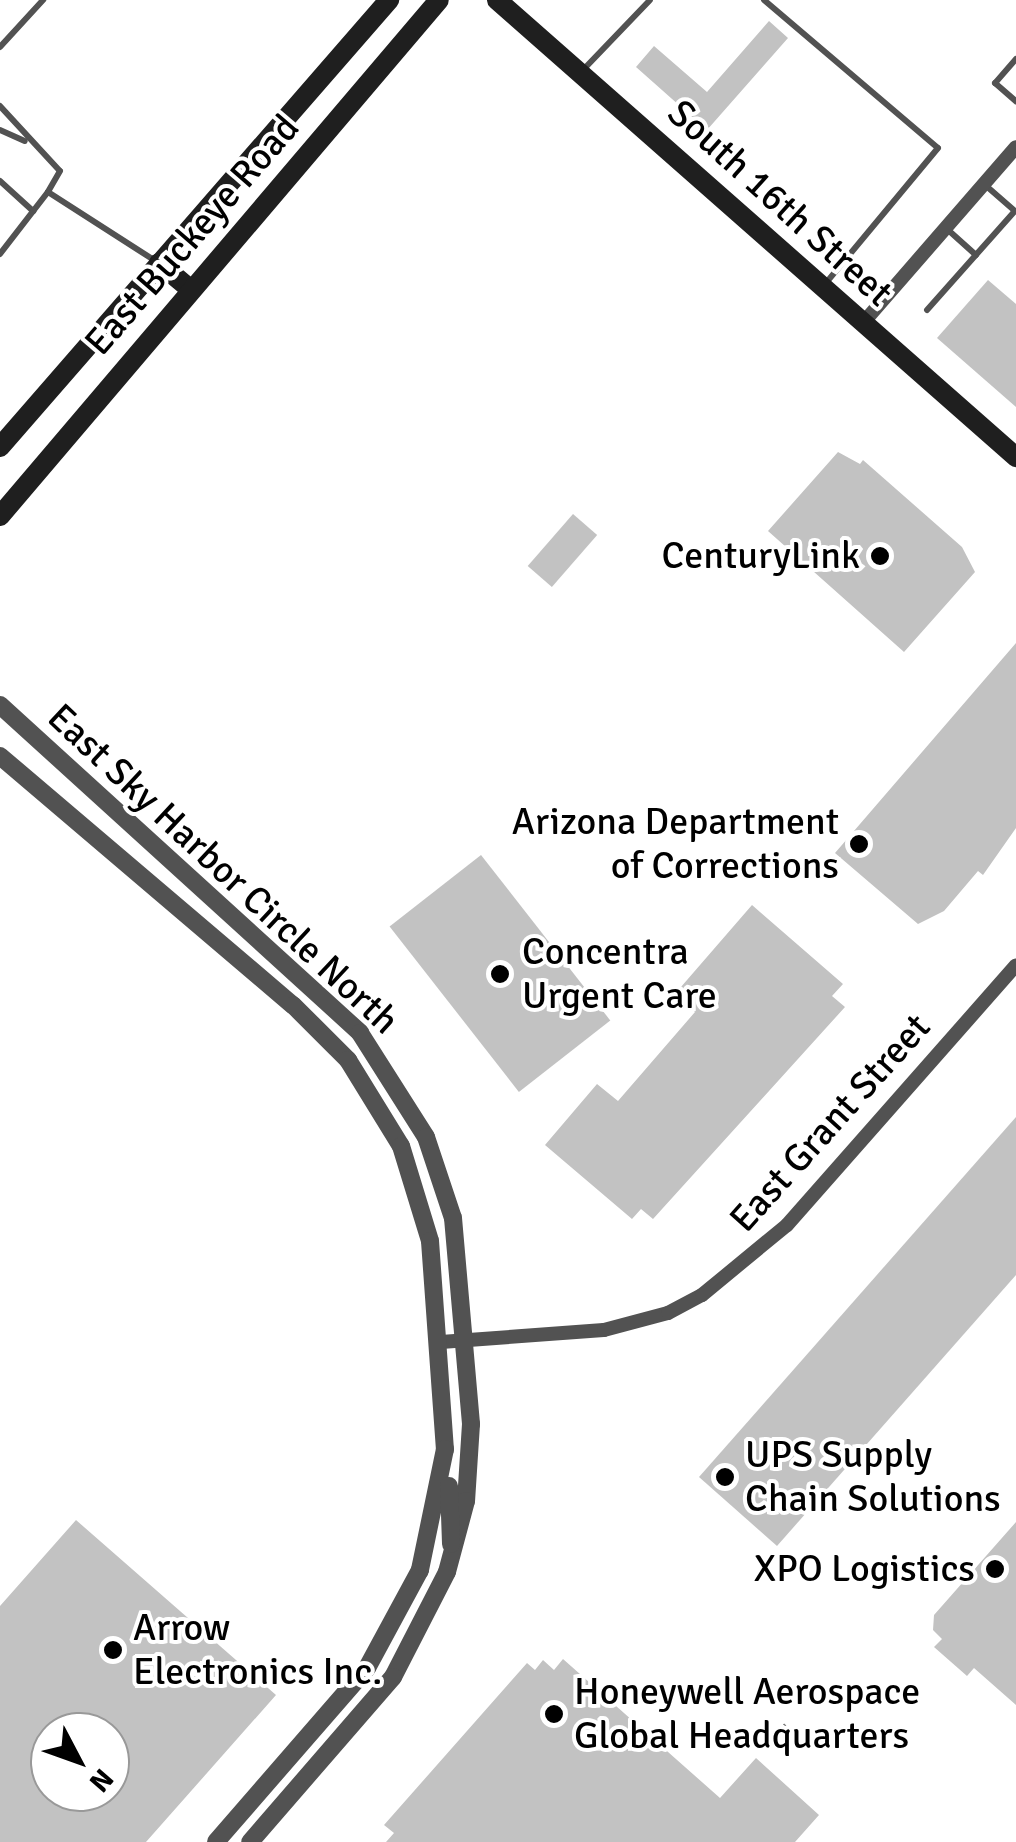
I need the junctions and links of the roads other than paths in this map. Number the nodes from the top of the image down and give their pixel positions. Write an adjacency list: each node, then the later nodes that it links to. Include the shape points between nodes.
1 (43, 0): 7 (lane)
2 (389, 0): 22 (main road, East Buckeye Road)
3 (440, 0): 24 (main road, East Buckeye Road)
4 (497, 0): 9 (main road, South 16th Street)
5 (650, 0): 9 (lane)
6 (764, 0): 23 (lane, via 938,148)
7 (0, 48)
8 (1016, 58): 10 (lane, via 995,82)
9 (580, 72): 23 (main road, South 16th Street)
10 (1016, 101)
11 (0, 106): 13 (lane)
12 (0, 130): 13 (lane)
13 (26, 141): 17 (lane, via 60,172)
14 (1016, 147): 16 (street)
15 (0, 182): 18 (lane)
16 (984, 184): 19 (street); 21 (lane, via 1015,210)
17 (48, 192): 18 (lane); 22 (lane)
18 (33, 211): 20 (lane)
19 (946, 228): 21 (lane); 26 (street)
20 (0, 254)
21 (976, 254): 25 (lane)
22 (159, 263): 24 (main road); 27 (main road, East Buckeye Road)
23 (823, 288): 26 (main road, South 16th Street)
24 (190, 289): 29 (main road, East Buckeye Road)
25 (928, 310)
26 (862, 324): 28 (main road, South 16th Street)
27 (0, 447)
28 (1016, 457)
29 (0, 516)
30 (0, 706): 33 (street, East Sky Harbor Circle North, via 318,991 378,1056 418,1122 446,1190 460,1252)
31 (0, 756): 34 (street, East Sky Harbor Circle North, via 294,1005 348,1060 388,1122 418,1190)
32 (1016, 964): 33 (street, East Grant Street, via 788,1225 739,1270 642,1322)
33 (467, 1340): 34 (street, East Grant Street); 36 (street, East Sky Harbor Circle North, via 469,1476)
34 (441, 1342): 35 (street, East Sky Harbor Circle North)
35 (444, 1471): 36 (street); 37 (street, East Sky Harbor Circle North, via 420,1570 379,1650)
36 (454, 1552): 38 (street, East Sky Harbor Circle North, via 393,1677)
37 (216, 1842)
38 (250, 1842)

